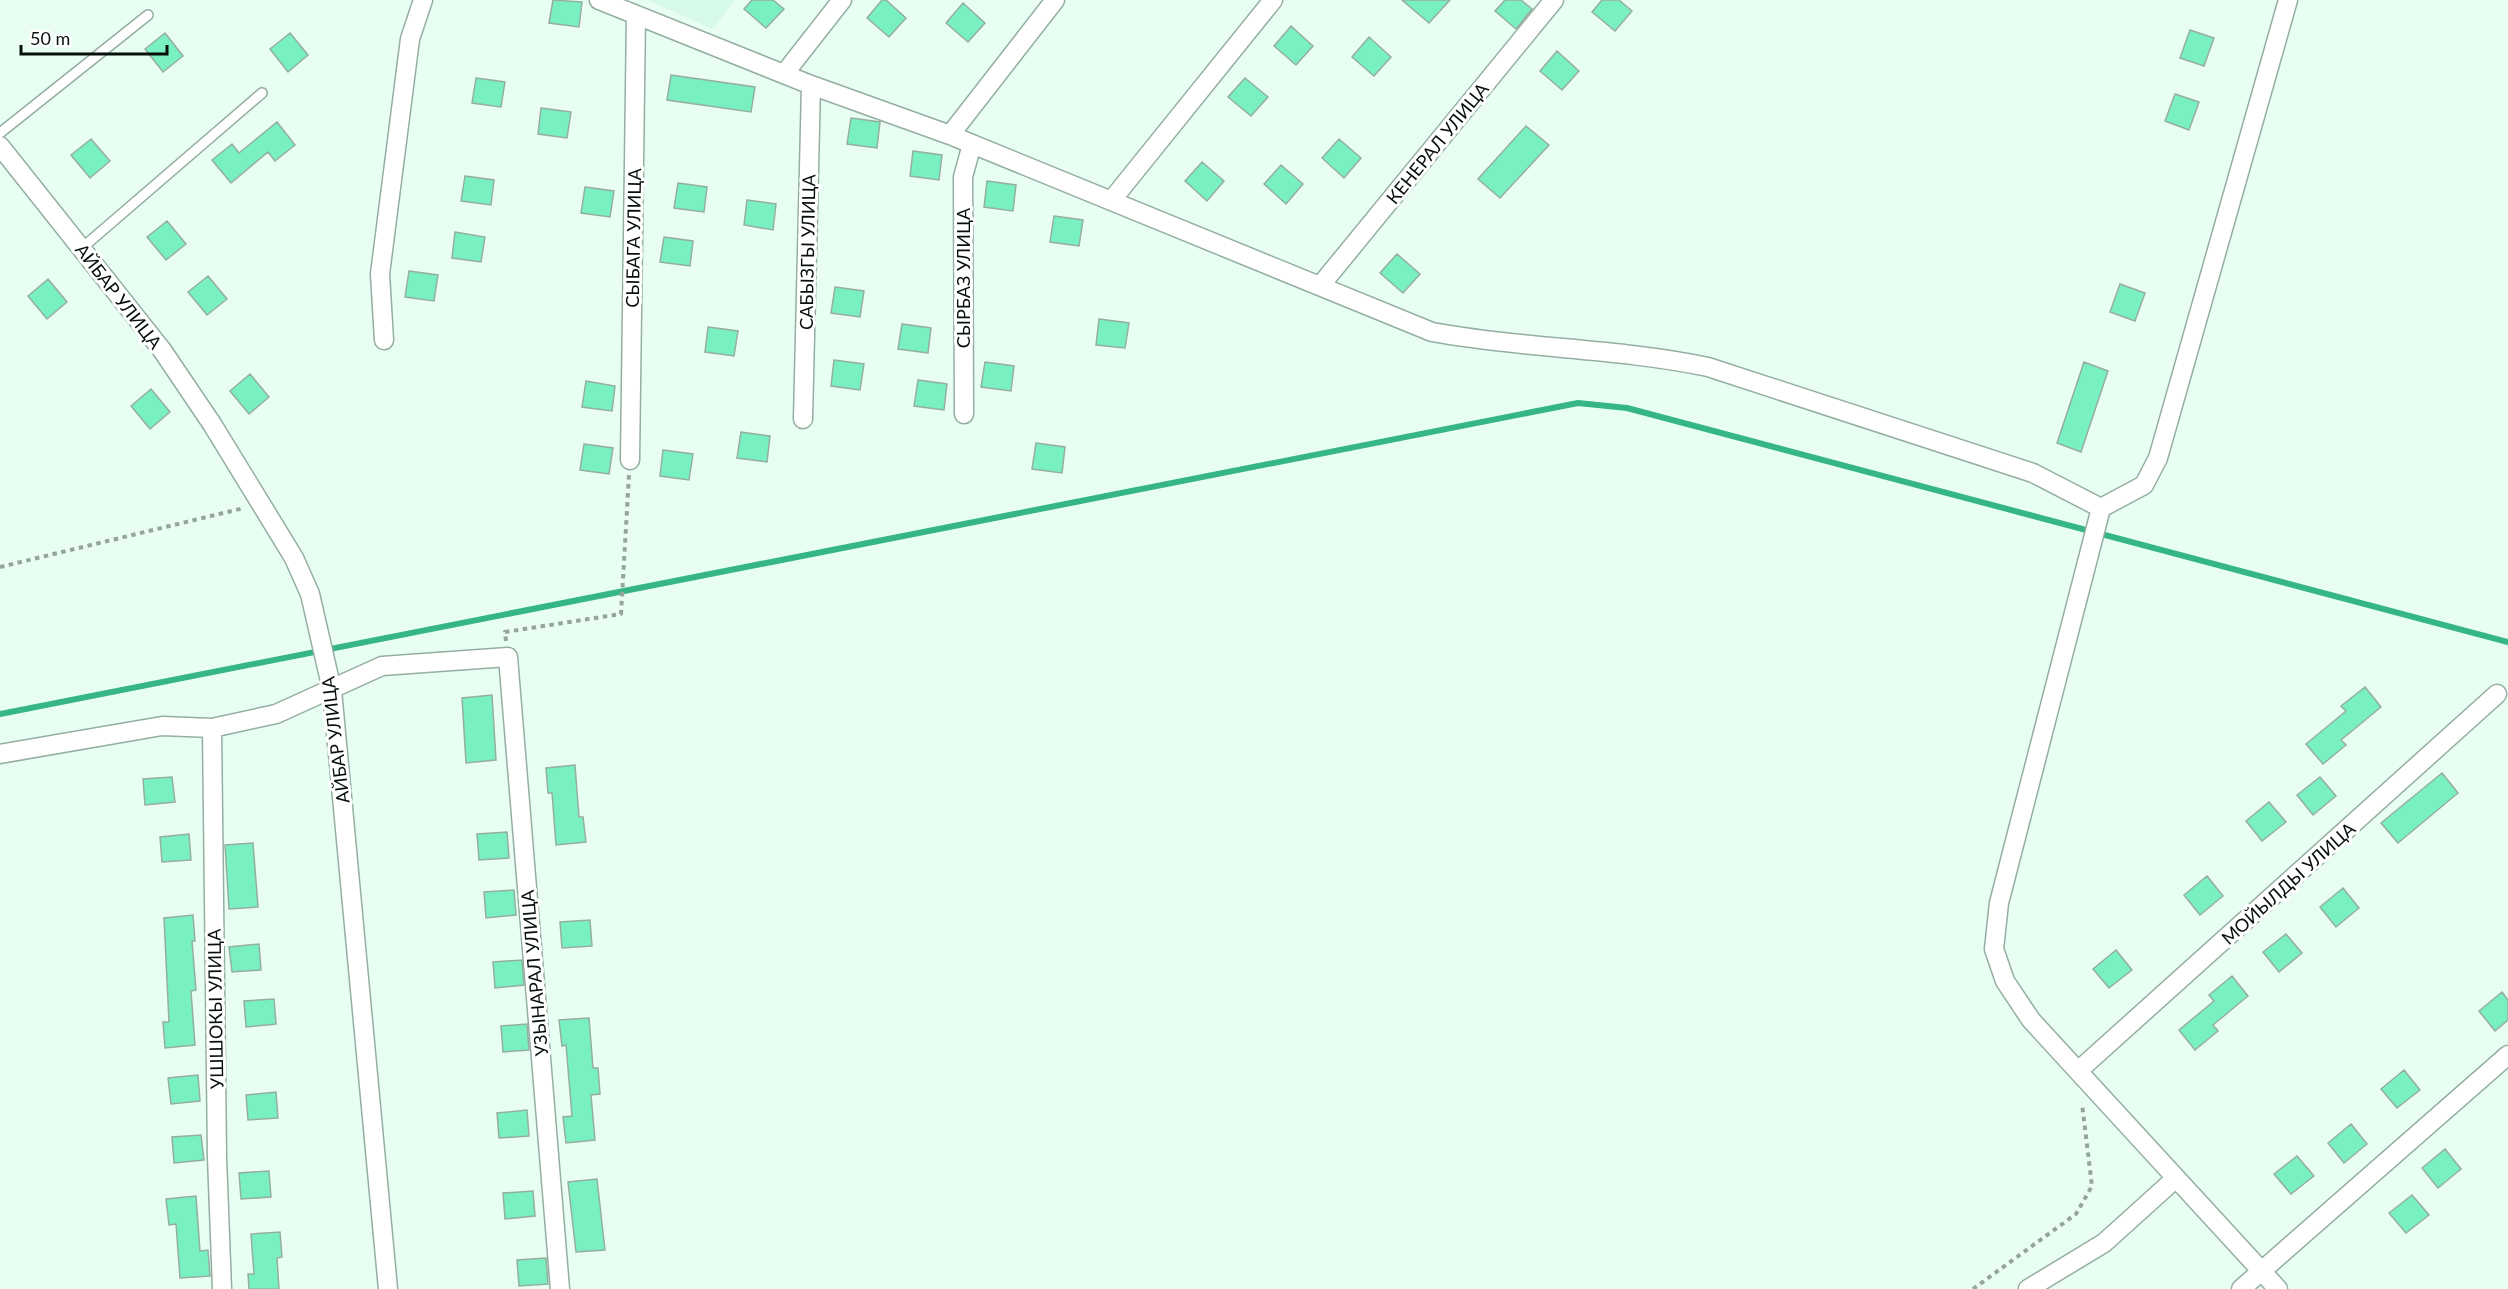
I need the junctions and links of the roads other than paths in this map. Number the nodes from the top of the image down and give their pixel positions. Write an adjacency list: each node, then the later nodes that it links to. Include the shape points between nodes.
1 (423, 0): 20 (street, via 410,39 380,274)
2 (599, 0): 9 (street)
3 (842, 0): 10 (street)
4 (1055, 0): 14 (street)
5 (1273, 0): 17 (street)
6 (1554, 0): 19 (street, КЕНЕРАЛ УЛИЦА)
7 (2288, 0): 24 (street, via 2158,458 2144,485)
8 (148, 15): 13 (lane)
9 (636, 15): 10 (street); 23 (street, СЫБАГА УЛИЦА)
10 (784, 74): 11 (street)
11 (811, 85): 14 (street); 22 (street, САБЫЗГЫ УЛИЦА)
12 (262, 93): 18 (lane)
13 (0, 133)
14 (950, 135): 15 (street)
15 (972, 144): 17 (street); 21 (street, СЫРБАЗ УЛИЦА, via 963,177)
16 (0, 146): 18 (street, АЙБАР УЛИЦА)
17 (1111, 201): 19 (street)
18 (82, 248): 25 (street, АЙБАР УЛИЦА, via 162,350 294,558 310,594)
19 (1320, 286): 24 (street, via 1432,332 1482,342 1659,357 1708,367 2033,473)
20 (384, 340)
21 (964, 414)
22 (803, 419)
23 (630, 460)
24 (2101, 508): 30 (street, via 1999,903 1994,949 2005,981 2031,1020)
25 (332, 690): 27 (street, via 276,714); 34 (street, АЙБАР УЛИЦА); 35 (street, УЗЫНАРАЛ УЛИЦА, via 382,666 508,657)
26 (2497, 694): 30 (street, МОЙЫЛДЫ УЛИЦА)
27 (212, 728): 28 (street, via 162,726); 33 (street, УШШОКЫ УЛИЦА)
28 (0, 754)
29 (2508, 1055): 32 (street)
30 (2078, 1071): 31 (street)
31 (2176, 1178): 32 (street); 36 (street, via 2104,1242)
32 (2262, 1272): 37 (street); 38 (street)
33 (222, 1289)
34 (388, 1289)
35 (560, 1289)
36 (2028, 1289)
37 (2241, 1289)
38 (2278, 1289)

